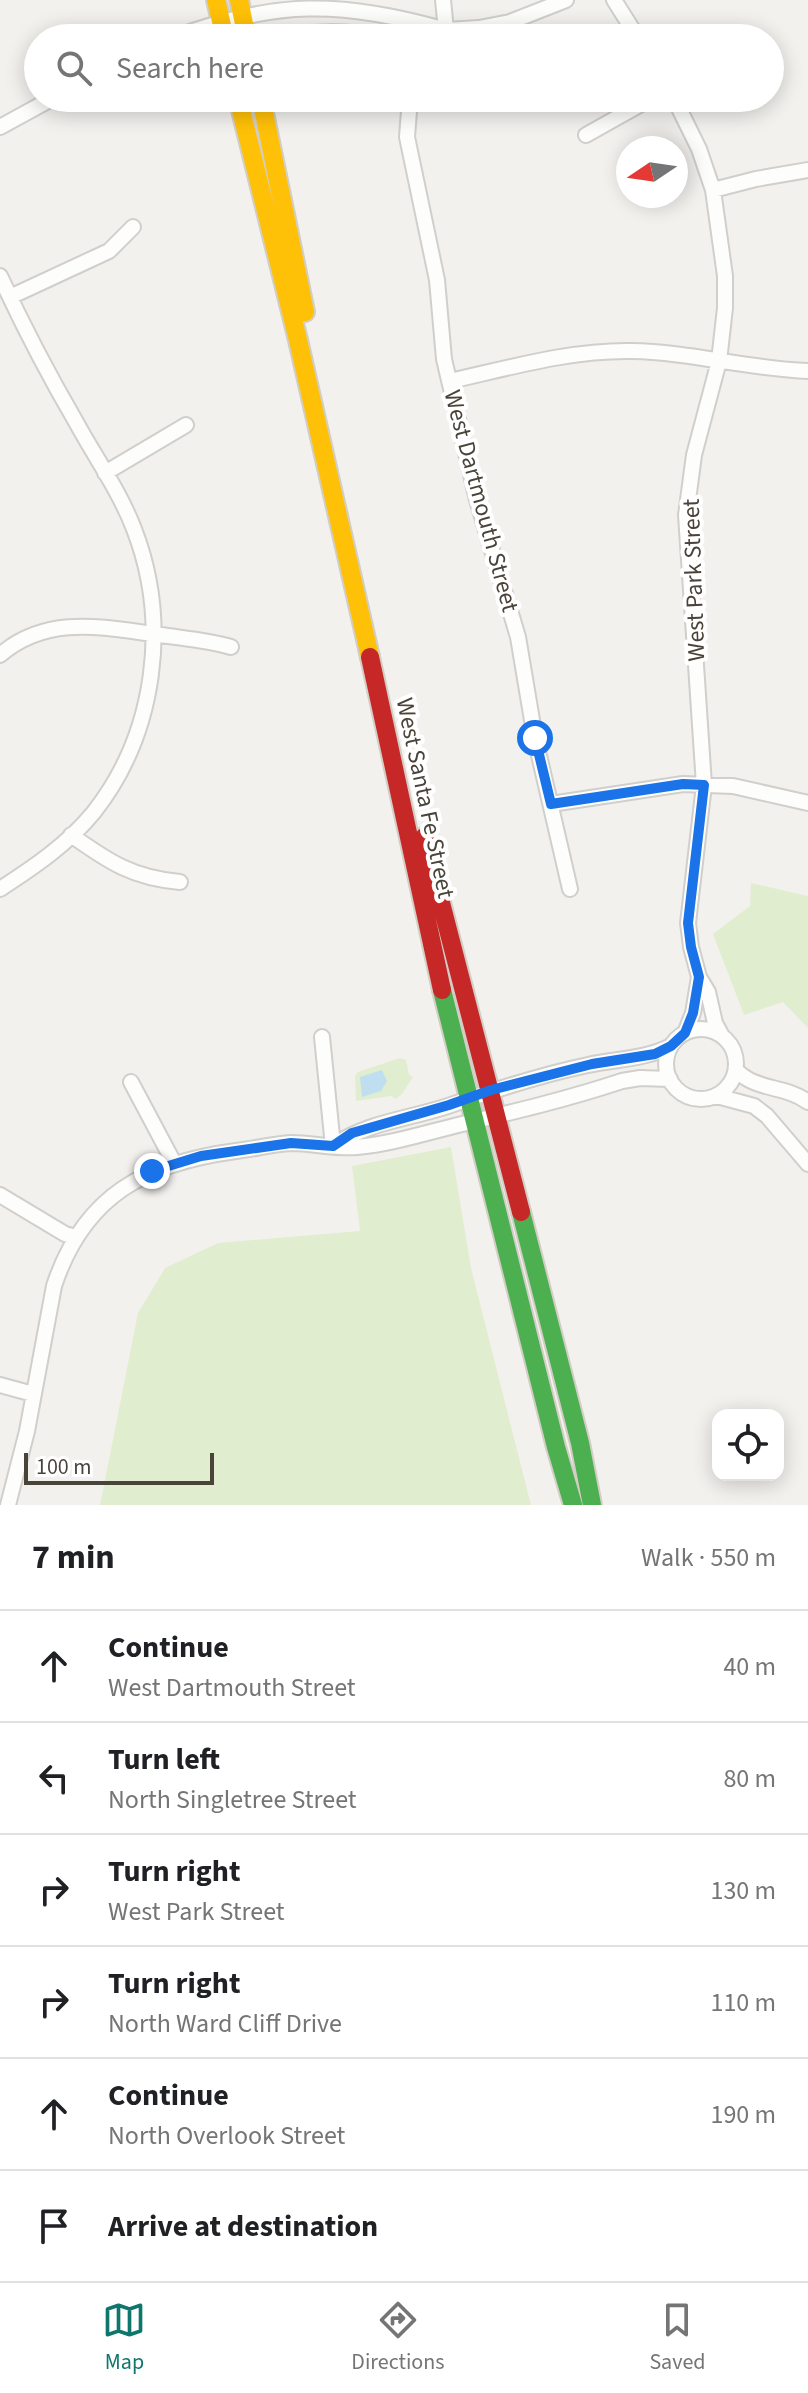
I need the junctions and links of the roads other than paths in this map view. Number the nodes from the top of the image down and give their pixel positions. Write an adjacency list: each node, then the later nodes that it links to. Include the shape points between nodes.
1 (216, 0): 6 (street)
2 (443, 0): 9 (street)
3 (566, 0): 10 (street)
4 (614, 0): 11 (street)
5 (240, 8): 7 (street); 8 (street, via 353,6)
6 (222, 24)
7 (228, 24)
8 (428, 24)
9 (445, 24)
10 (500, 24)
11 (629, 24)
12 (27, 112): 18 (street)
13 (241, 112): 50 (street, West Santa Fe Street, via 302,355)
14 (264, 112): 48 (street, West Santa Fe Street, via 409,775)
15 (409, 112): 27 (street, West Dartmouth Street, via 411,166 437,280)
16 (627, 112): 19 (street)
17 (681, 112): 21 (street, West Park Street)
18 (0, 127)
19 (586, 135)
20 (808, 170): 21 (street)
21 (713, 190): 25 (street, West Park Street, via 725,276)
22 (133, 227): 24 (street, via 109,251)
23 (0, 276): 24 (street)
24 (10, 297): 29 (street)
25 (719, 361): 26 (street); 27 (street, via 603,352); 33 (street, West Park Street, via 694,455 686,515)
26 (808, 371)
27 (450, 381): 35 (street, West Dartmouth Street, via 477,500 518,637)
28 (186, 425): 29 (street)
29 (105, 473): 30 (street, via 134,527 144,559)
30 (154, 634): 31 (street); 32 (street, via 71,625 31,635); 36 (street, via 151,680 135,737 113,783)
31 (231, 647)
32 (0, 655)
33 (704, 785): 34 (street); 35 (street); 40 (street, West Park Street, via 688,923)
34 (808, 803)
35 (551, 804): 39 (street, West Dartmouth Street)
36 (71, 835): 37 (street, via 132,874); 38 (street)
37 (180, 882)
38 (0, 889)
39 (570, 889)
40 (699, 977): 41 (street, West Park Street); 42 (street, West Park Street)
41 (685, 1033): 42 (street, via 702,1029); 44 (street)
42 (722, 1036): 45 (street, via 732,1046)
43 (322, 1037): 54 (street)
44 (671, 1046): 46 (street); 48 (street)
45 (736, 1070): 49 (street); 51 (street, via 746,1081 797,1094)
46 (670, 1079): 49 (street, via 695,1099); 52 (street, via 622,1081)
47 (131, 1082): 55 (street)
48 (491, 1090): 50 (street); 52 (street, West Santa Fe Street)
49 (717, 1096): 56 (street, via 754,1106)
50 (469, 1097): 53 (street, West Santa Fe Street); 54 (street, via 352,1133)
51 (808, 1102)
52 (497, 1115): 53 (street); 63 (street, West Santa Fe Street)
53 (475, 1121): 54 (street, via 356,1148); 62 (street, West Santa Fe Street)
54 (333, 1146): 55 (street, via 291,1143)
55 (174, 1163): 58 (street, via 112,1197)
56 (808, 1164)
57 (0, 1195): 58 (street)
58 (76, 1237): 60 (street, via 54,1286)
59 (0, 1385): 60 (street)
60 (33, 1394): 61 (street)
61 (8, 1505)
62 (573, 1505)
63 (592, 1505)

